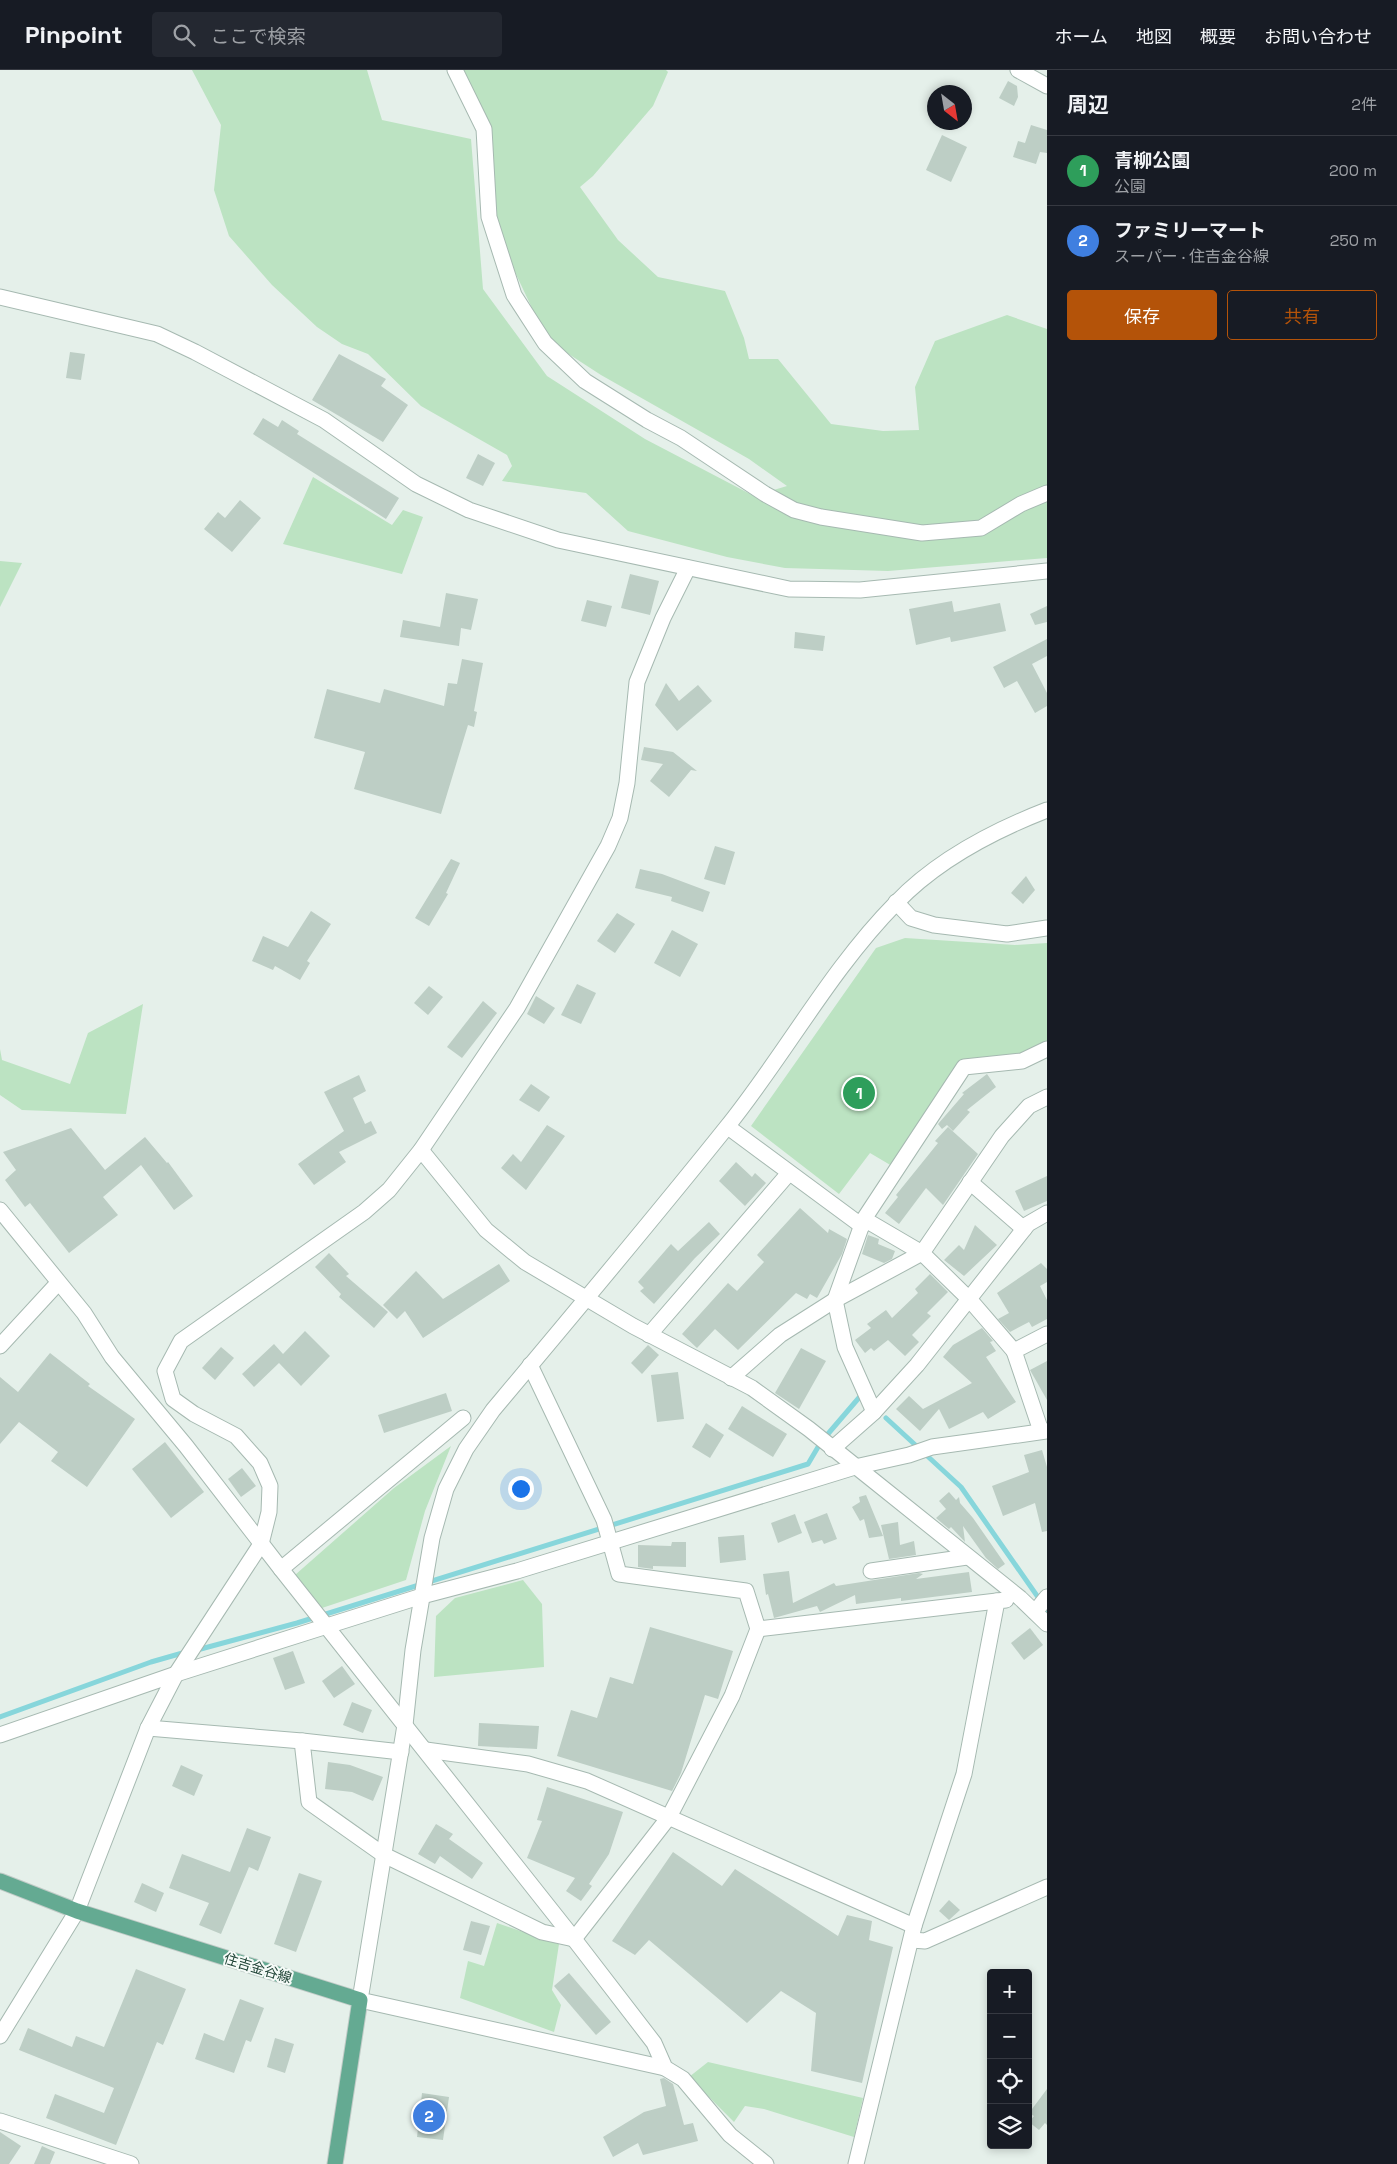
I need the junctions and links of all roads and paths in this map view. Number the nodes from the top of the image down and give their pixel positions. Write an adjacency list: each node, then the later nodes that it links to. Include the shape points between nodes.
1 (455, 70): 5 (street, via 484,129 490,217 514,295 545,343 585,381 794,510 922,533 981,528)
2 (1018, 70): 3 (street)
3 (1047, 86)
4 (0, 297): 6 (street, via 157,334 324,420 416,484 469,510 558,540)
5 (1047, 493)
6 (688, 568): 7 (street, via 798,590 860,590); 14 (street, via 637,682 627,783 620,818 608,846 517,1008)
7 (1047, 571)
8 (1047, 810): 9 (street, via 989,836 955,856)
9 (896, 902): 10 (street, via 911,918 934,925 1007,934); 13 (street, via 854,951)
10 (1047, 928)
11 (1047, 1050): 19 (street, via 1022,1060 964,1067)
12 (1047, 1097): 16 (street, via 1029,1106 1002,1136)
13 (728, 1127): 15 (street); 23 (street)
14 (421, 1150): 23 (street, via 486,1230 525,1262); 38 (street, via 388,1190 364,1212 181,1341 165,1371 173,1399 236,1436 260,1463 270,1486 269,1512)
15 (789, 1173): 19 (street); 27 (street)
16 (970, 1182): 20 (street); 21 (street)
17 (0, 1210): 22 (street)
18 (1047, 1213): 20 (street)
19 (863, 1222): 21 (street); 24 (street)
20 (1024, 1229): 25 (street)
21 (922, 1253): 24 (street); 25 (street)
22 (58, 1283): 28 (street); 38 (street, via 84,1313 112,1357)
23 (586, 1298): 27 (street); 30 (street)
24 (835, 1300): 31 (street, via 780,1335); 32 (street, via 846,1347)
25 (970, 1300): 29 (street); 32 (street, via 917,1365)
26 (1047, 1334): 29 (street)
27 (649, 1335): 31 (street)
28 (0, 1346)
29 (1014, 1351): 34 (street)
30 (530, 1365): 37 (street, via 604,1520); 42 (street, via 487,1417 446,1489 432,1538)
31 (730, 1378): 35 (street, via 752,1388)
32 (871, 1405): 35 (street)
33 (463, 1418): 40 (street)
34 (1044, 1431): 36 (street, via 932,1448)
35 (832, 1449): 36 (street)
36 (855, 1467): 37 (street); 39 (street)
37 (610, 1542): 42 (street); 49 (street, via 619,1574 746,1590)
38 (261, 1544): 40 (street); 50 (street)
39 (967, 1557): 41 (street); 44 (street)
40 (281, 1569): 47 (street)
41 (870, 1571)
42 (422, 1596): 47 (street); 51 (street)
43 (1047, 1597): 46 (street)
44 (1020, 1598): 45 (street); 46 (street)
45 (997, 1601): 49 (street); 62 (street, via 964,1774)
46 (1035, 1611): 48 (street)
47 (322, 1619): 50 (street); 51 (street)
48 (1047, 1624)
49 (758, 1629): 57 (street, via 732,1696)
50 (179, 1670): 52 (street); 53 (street)
51 (405, 1725): 55 (street); 56 (street)
52 (148, 1728): 54 (street); 61 (street)
53 (0, 1736)
54 (302, 1741): 56 (street); 58 (street, via 309,1802)
55 (426, 1750): 57 (street, via 528,1764 587,1781); 63 (street)
56 (401, 1752): 58 (street)
57 (669, 1817): 62 (street); 63 (street)
58 (384, 1855): 63 (street, via 542,1932); 64 (street)
59 (0, 1882): 61 (main road, 住吉金谷線)
60 (1047, 1887): 62 (street, via 925,1941)
61 (77, 1911): 64 (main road, 住吉金谷線); 65 (street)
62 (913, 1933): 71 (street)
63 (574, 1939): 66 (street, via 654,2043)
64 (360, 2000): 66 (street); 69 (main road)
65 (0, 2036)
66 (665, 2068): 70 (street, via 683,2079 730,2135)
67 (0, 2121): 68 (street)
68 (131, 2164)
69 (335, 2164)
70 (766, 2164)
71 (856, 2164)

